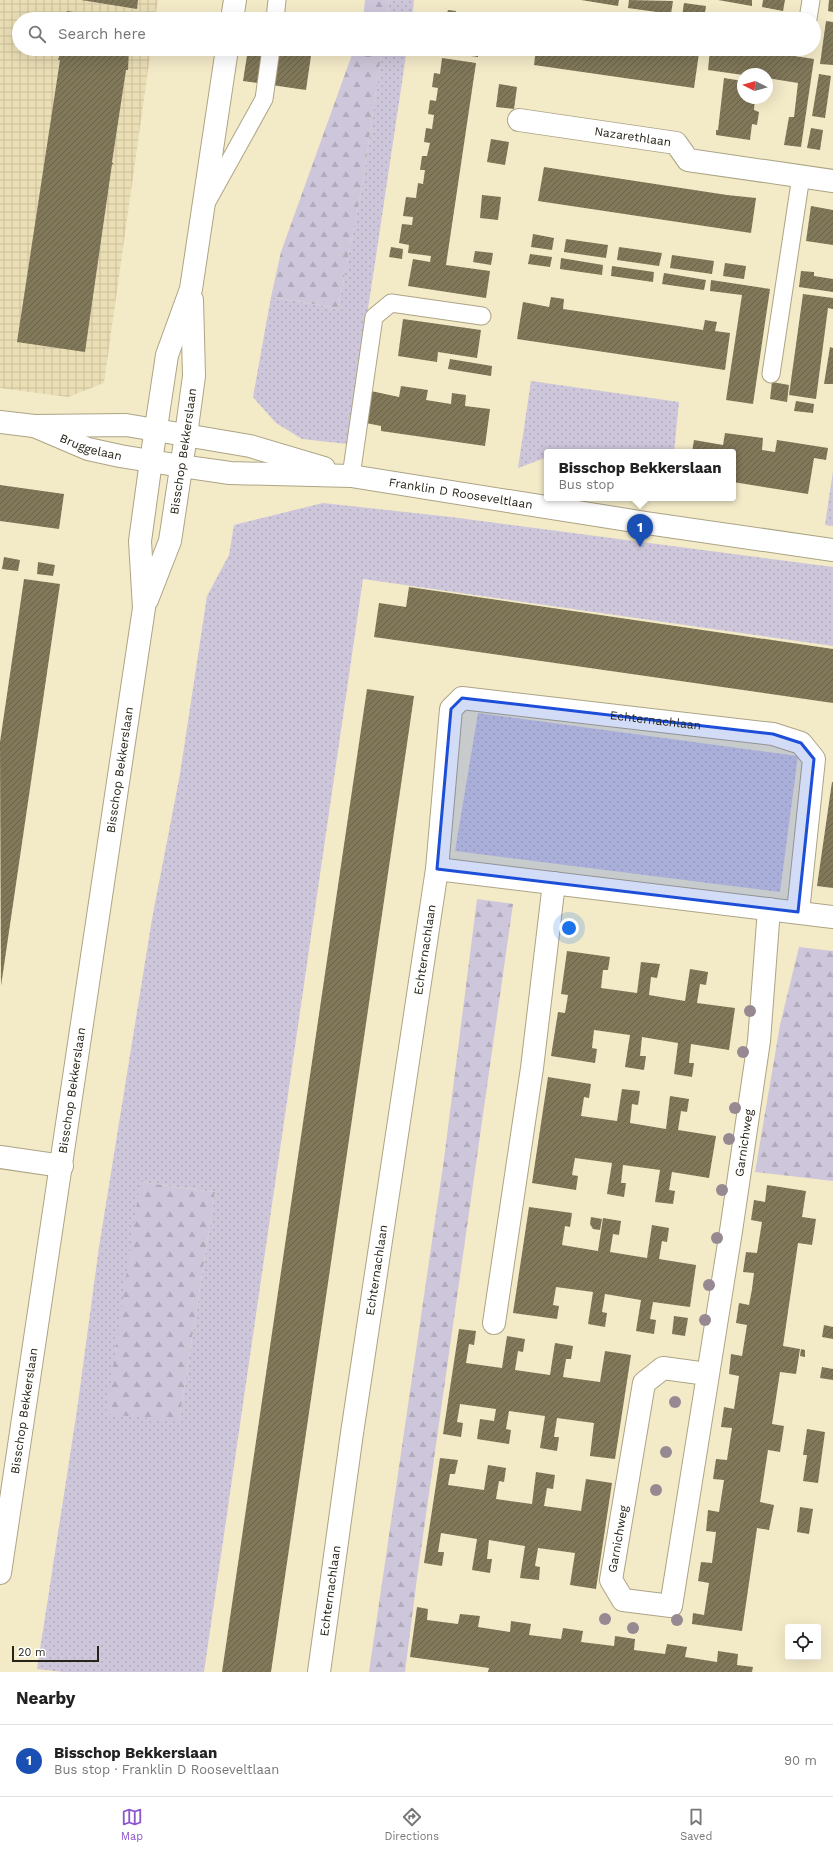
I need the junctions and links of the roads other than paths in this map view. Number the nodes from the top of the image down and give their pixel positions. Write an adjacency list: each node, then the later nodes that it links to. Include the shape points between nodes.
1 (235, 0): 4 (street)
2 (277, 0): 5 (lane)
3 (810, 0): 6 (lane)
4 (233, 12)
5 (276, 12)
6 (809, 12)
7 (226, 56): 12 (street, Bisschop Bekkerslaan)
8 (270, 56): 12 (lane, via 264,99)
9 (519, 120): 10 (street, Nazarethlaan, via 676,143 688,160)
10 (801, 176): 11 (street, Nazarethlaan); 15 (lane)
11 (833, 181)
12 (204, 207): 13 (street, Bisschop Bekkerslaan)
13 (191, 289): 18 (street, Bisschop Bekkerslaan, via 167,355); 19 (street, Bisschop Bekkerslaan, via 194,376)
14 (482, 316): 22 (lane, via 392,303 374,317)
15 (771, 374)
16 (0, 422): 17 (street, Bruggelaan)
17 (34, 426): 18 (street, Bruggelaan, via 126,426); 20 (street, Bruggelaan, via 88,449)
18 (156, 430): 19 (street, Bruggelaan); 20 (street, Bisschop Bekkerslaan)
19 (186, 435): 21 (street, Bisschop Bekkerslaan); 22 (street, Franklin D Rooseveltlaan, via 250,446)
20 (151, 461): 21 (street, Bruggelaan); 24 (street, Bisschop Bekkerslaan, via 140,541)
21 (181, 466): 22 (street, Franklin D Rooseveltlaan, via 230,473); 24 (street, Bisschop Bekkerslaan, via 170,541)
22 (350, 476): 23 (street, Franklin D Rooseveltlaan)
23 (833, 550)
24 (144, 608): 31 (street, Bisschop Bekkerslaan)
25 (437, 869): 26 (street); 28 (street, Echternachlaan, via 451,709 462,698 773,734 801,743 814,760); 35 (street, Echternachlaan)
26 (554, 883): 27 (street); 32 (street, via 532,1068)
27 (769, 909): 28 (street); 33 (street, Garnichweg, via 759,1041)
28 (798, 912): 29 (street)
29 (833, 918)
30 (0, 1157): 31 (street)
31 (62, 1166): 34 (street, Bisschop Bekkerslaan)
32 (494, 1323)
33 (707, 1374): 33 (street, Garnichweg, via 671,1606 623,1600 611,1580 644,1382 663,1368)
34 (0, 1573)
35 (319, 1672)

